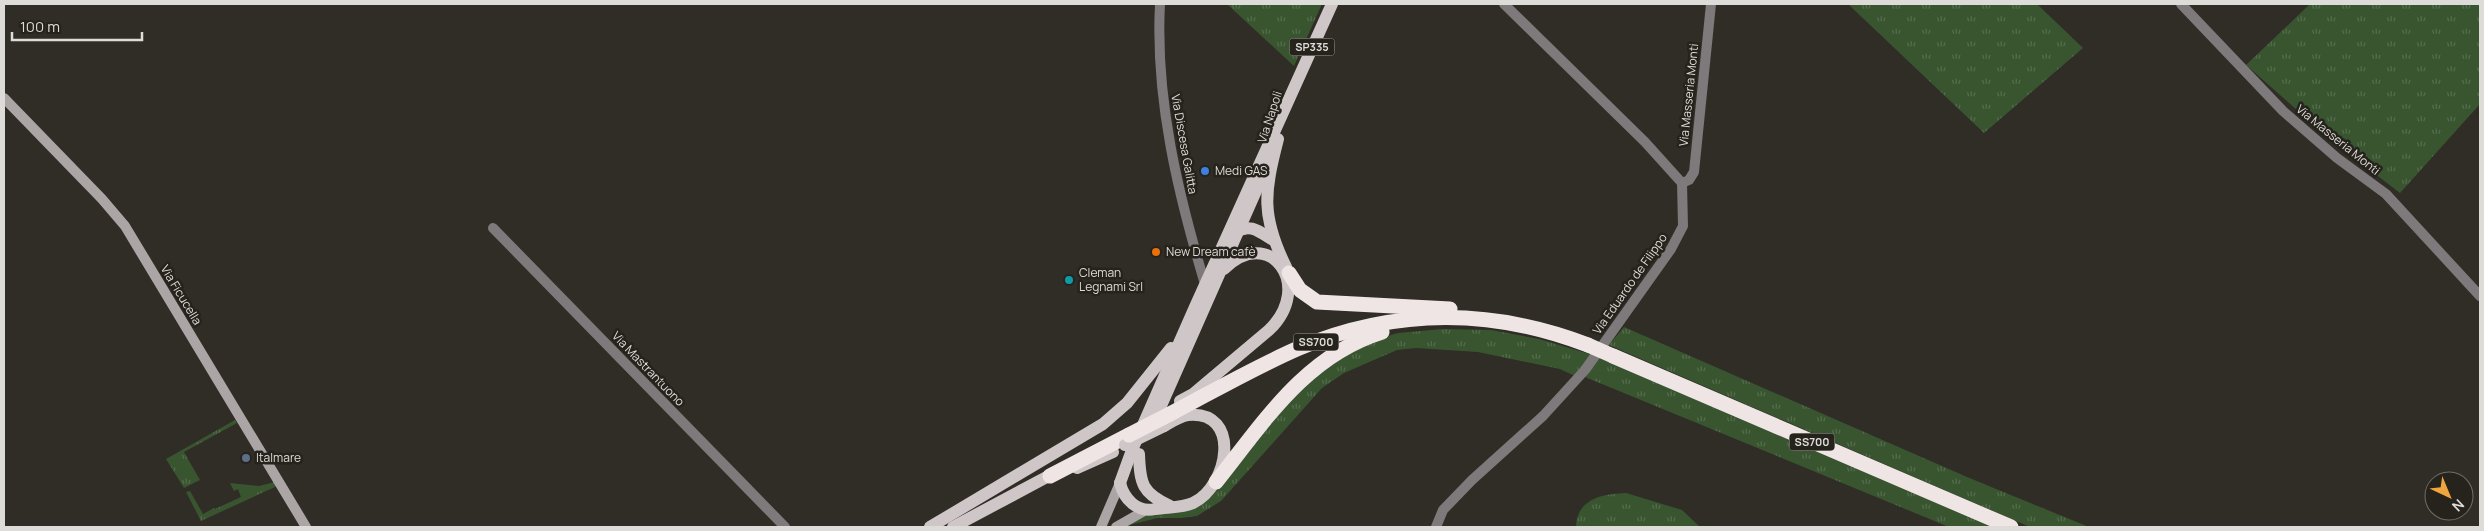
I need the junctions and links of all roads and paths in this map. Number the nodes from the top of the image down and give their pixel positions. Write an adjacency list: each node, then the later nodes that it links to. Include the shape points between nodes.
1 (1160, 4): 15 (street, Via Discesa Galitta, via 1161,80 1169,132 1183,210)
2 (1332, 4): 6 (main road, SP335)
3 (1504, 4): 9 (street, via 1645,142)
4 (1711, 4): 9 (street, Via Masseria Monti, via 1694,172 1689,180)
5 (2181, 4): 16 (street, Via Masseria Monti, via 2282,111 2386,194)
6 (1293, 90): 8 (main road, Via Napoli); 15 (main road, Via Napoli)
7 (4, 98): 29 (street, Via Ficucella, via 124,226)
8 (1278, 139): 11 (main road, Via Napoli); 12 (main road, via 1268,188 1267,212)
9 (1682, 183): 35 (street, Via Eduardo de Filippo, via 1683,226 1671,250 1597,354 1542,416 1443,510)
10 (493, 228): 30 (street, Via Mastrantuono)
11 (1240, 229): 12 (main road, via 1250,228); 13 (main road, Via Napoli); 17 (main road, via 1232,236 1213,281)
12 (1273, 240): 14 (main road)
13 (1221, 273): 21 (main road, via 1240,256 1264,254 1279,264 1286,276 1290,291 1287,304 1279,320 1269,330); 22 (main road, Via Napoli)
14 (1289, 273): 19 (highway, via 1300,290 1317,302 1484,312)
15 (1205, 284): 17 (main road, Via Napoli)
16 (2480, 296)
17 (1194, 308): 20 (main road, Via Napoli)
18 (1476, 318): 19 (highway, SS700); 21 (highway, SS700, via 1418,318 1343,333 1278,357); 24 (highway, via 1456,324 1394,329 1365,338 1333,354 1293,386)
19 (1500, 320): 36 (highway, SS700, bridge, via 1588,345)
20 (1185, 330): 25 (main road, Via Napoli); 31 (main road, via 1127,402 1103,424)
21 (1169, 415): 23 (highway, SS700, bridge); 24 (main road, via 1203,416 1213,422 1226,442 1226,456)
22 (1139, 454): 25 (main road, Via Napoli); 26 (main road)
23 (1050, 476): 32 (main road, SS700)
24 (1216, 482): 27 (main road, via 1194,502)
25 (1120, 483): 26 (main road, via 1136,484); 28 (main road, via 1125,497); 33 (street, Via Napoli)
26 (1144, 489): 27 (main road, via 1156,500)
27 (1170, 506): 28 (main road)
28 (1146, 510): 34 (street)
29 (306, 527)
30 (785, 527)
31 (930, 527)
32 (953, 527)
33 (1101, 527)
34 (1116, 527)
35 (1436, 527)
36 (2011, 527)

